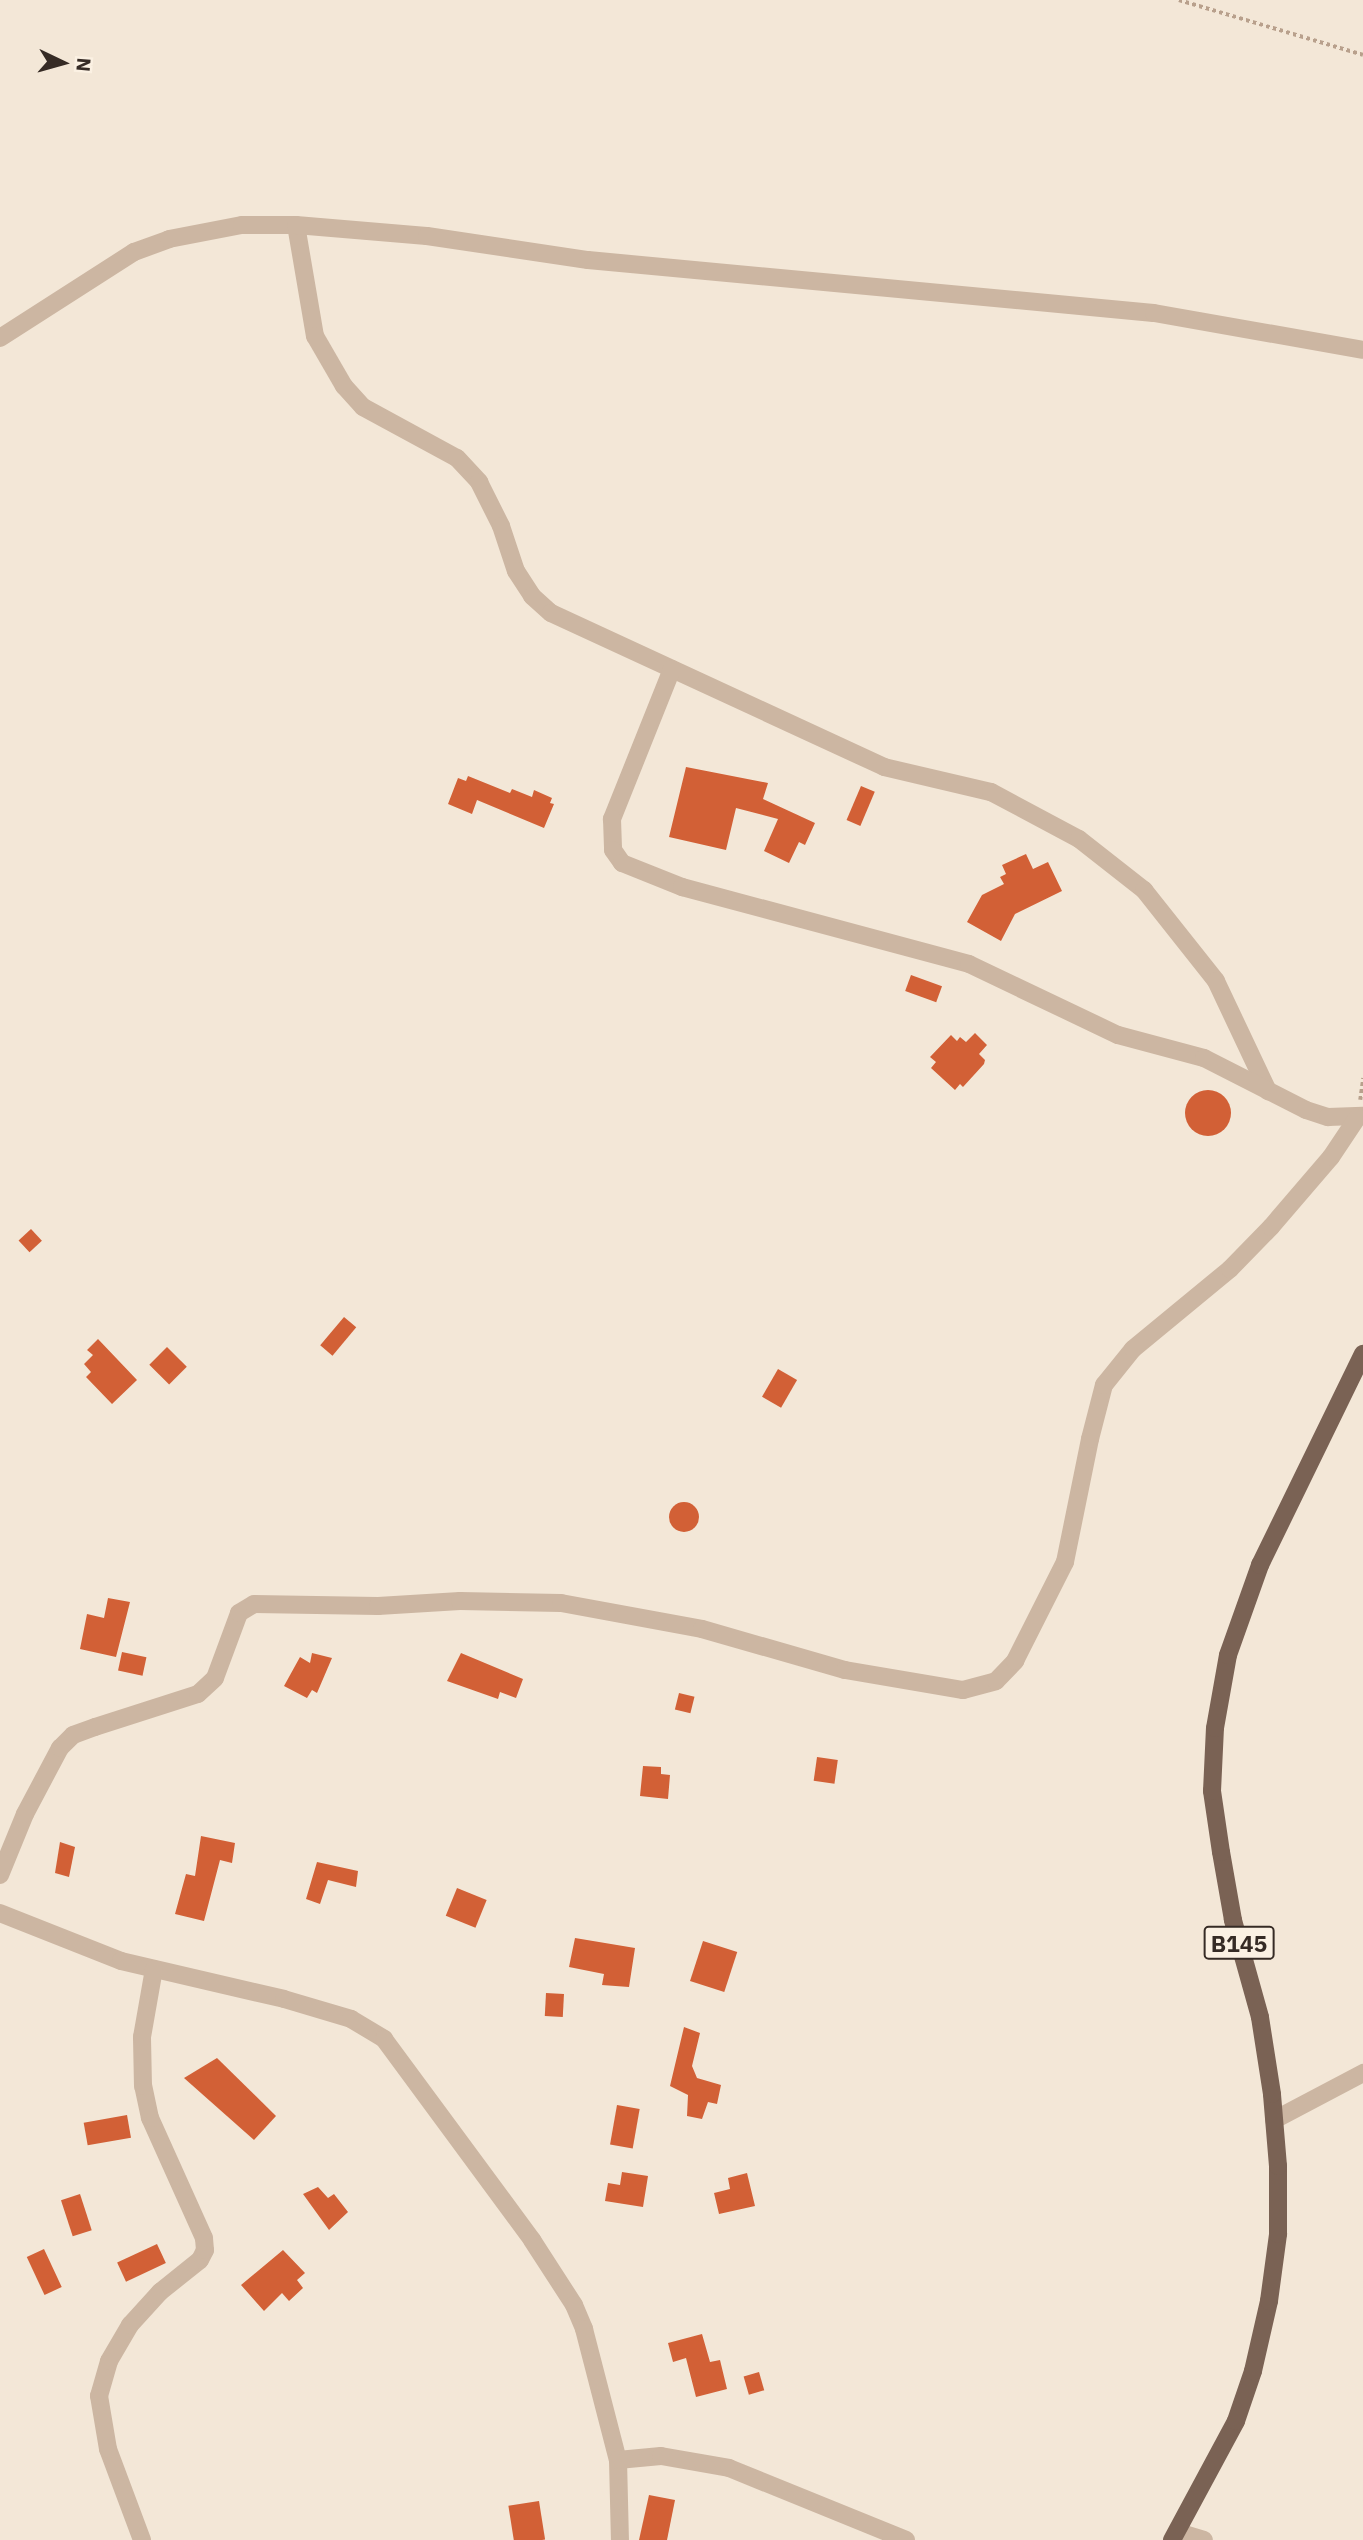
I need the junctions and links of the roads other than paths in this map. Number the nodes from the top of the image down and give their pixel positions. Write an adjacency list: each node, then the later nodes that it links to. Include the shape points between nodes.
1 (296, 225): 2 (street, via 242,225 134,251); 3 (street, via 427,236 588,260 1154,313); 4 (street, via 314,336 344,386 363,407 457,458 479,482 516,571 532,596 551,613)
2 (0, 338)
3 (1363, 350)
4 (672, 669): 5 (street, via 884,767 991,792 1079,839 1144,890 1216,981); 5 (street, via 612,818 613,850 622,863 682,887 969,964 1118,1035 1203,1059)
5 (1268, 1091): 6 (street, via 1317,1113)
6 (1360, 1117): 8 (street, via 1271,1227 1230,1269 1133,1349 1104,1385 1065,1562 1015,1661 996,1681 963,1690 845,1670 702,1629 561,1603 254,1604 239,1613 215,1678 198,1694 73,1735 60,1748)
7 (1363, 1354): 12 (main road, B145, via 1260,1566 1228,1655 1214,1728 1212,1791 1221,1852 1233,1920 1260,2017)
8 (0, 1875)
9 (0, 1913): 10 (street, via 121,1961)
10 (154, 1969): 13 (street, via 351,2019 384,2039 532,2240 574,2305); 15 (street, via 142,2037 142,2086 150,2118 204,2238 205,2250 200,2260 160,2292 130,2325 109,2361 99,2396 108,2449)
11 (1363, 2073): 12 (street)
12 (1274, 2120): 14 (main road, B145, via 1278,2234 1253,2371 1236,2421)
13 (618, 2460): 16 (street); 17 (street, via 662,2456 729,2468)
14 (1175, 2536): 18 (street)
15 (142, 2540)
16 (620, 2540)
17 (906, 2540)
18 (1204, 2540)

